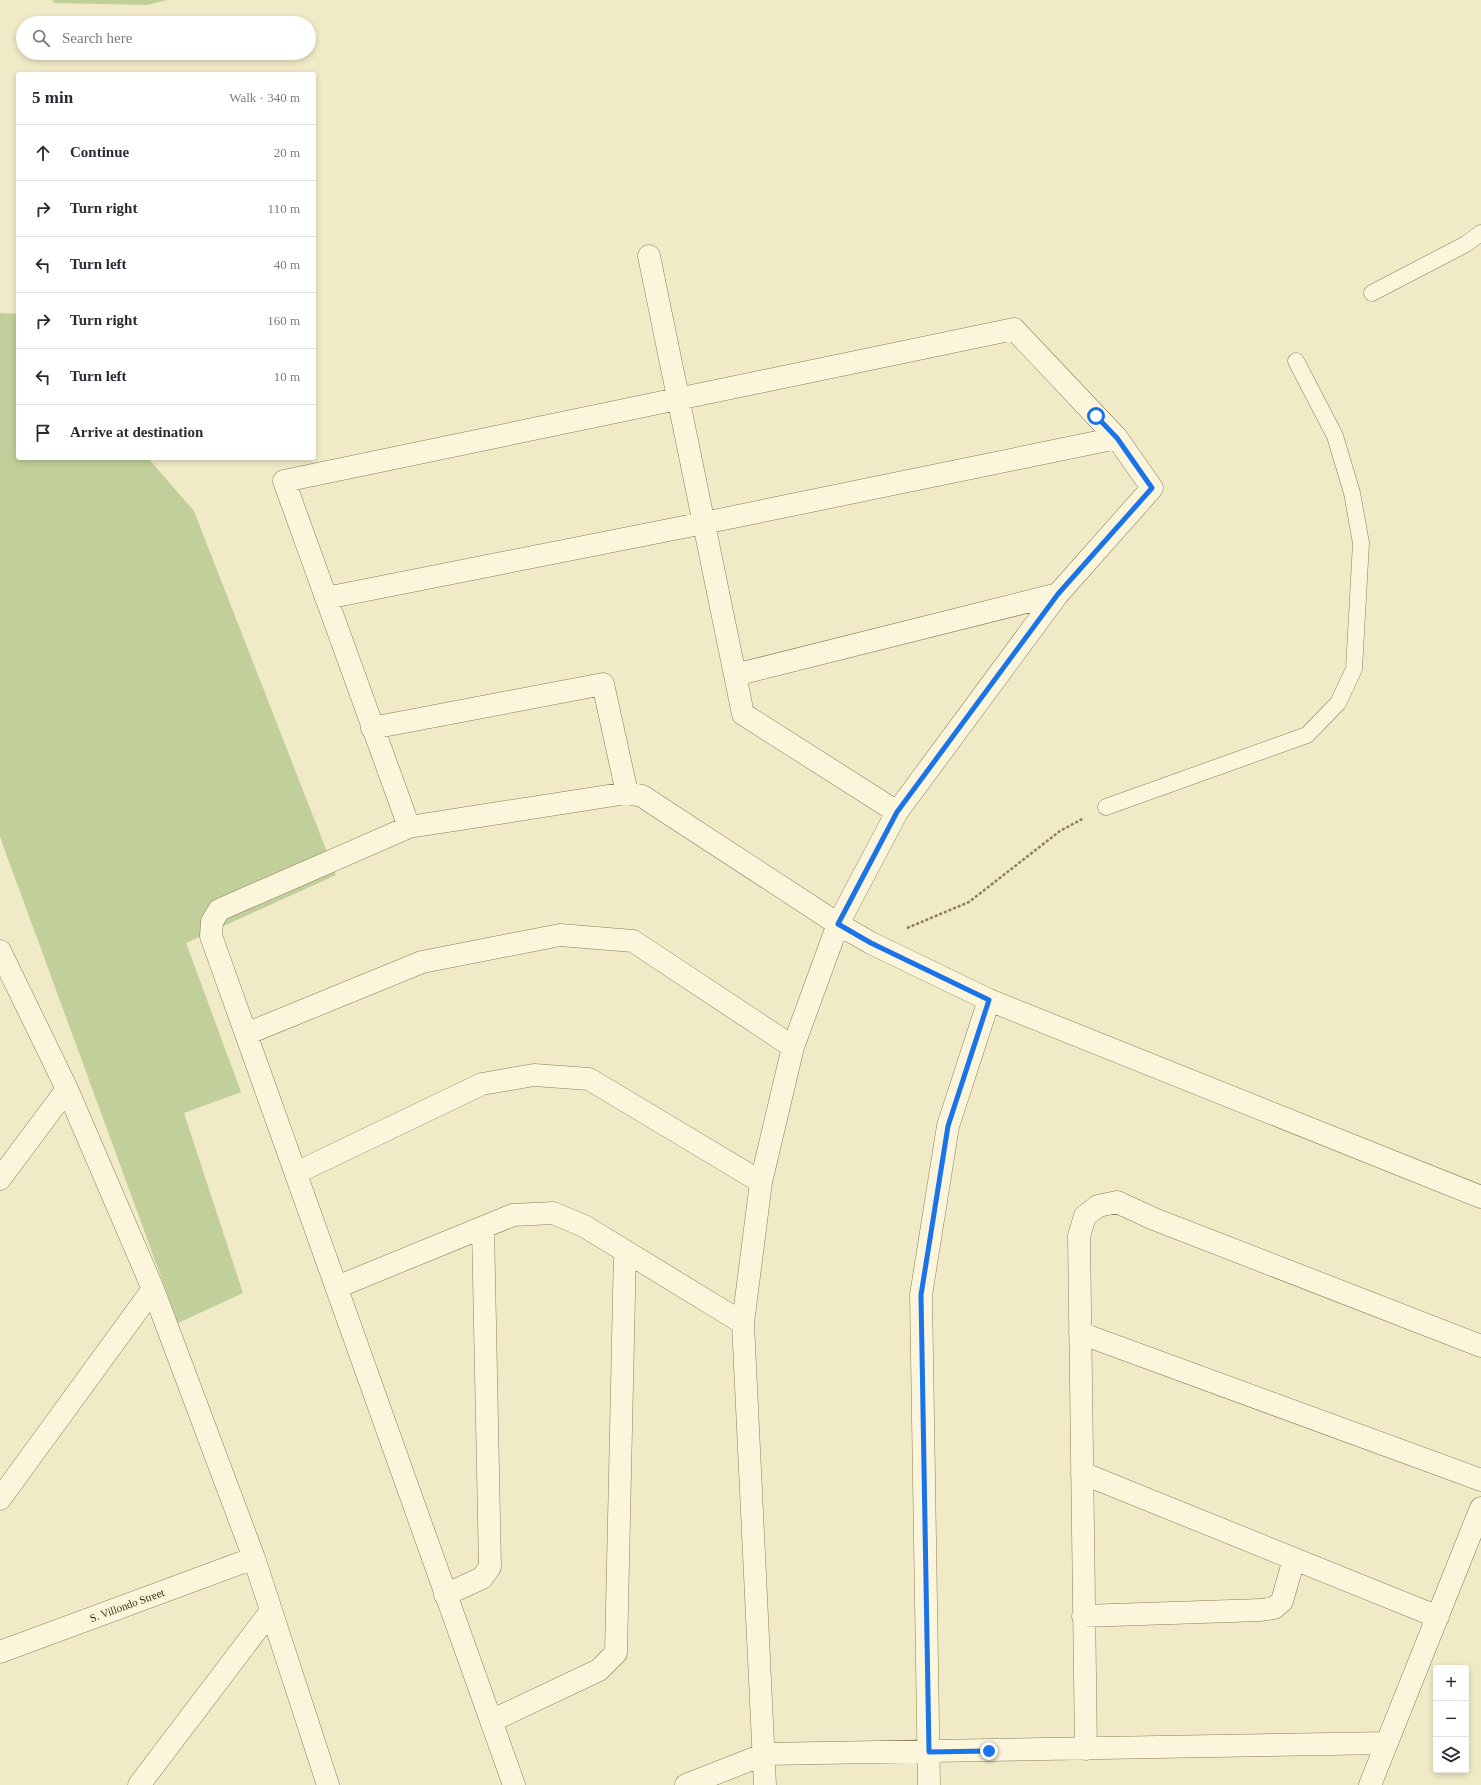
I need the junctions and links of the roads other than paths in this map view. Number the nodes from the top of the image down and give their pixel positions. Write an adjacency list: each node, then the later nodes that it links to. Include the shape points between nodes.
1 (1481, 234): 3 (lane)
2 (649, 256): 5 (street)
3 (1372, 293)
4 (1296, 361): 13 (lane, via 1335,436 1352,493 1361,543 1354,669 1338,703 1307,735)
5 (678, 398): 6 (street, via 1014,329); 7 (street); 9 (street, via 284,482)
6 (1117, 438): 7 (street); 8 (street, via 1152,488)
7 (704, 523): 9 (street); 10 (street)
8 (1058, 594): 10 (street); 14 (street)
9 (326, 598): 11 (street)
10 (735, 675): 14 (street, via 744,714)
11 (372, 728): 12 (street, via 603,684); 15 (street)
12 (627, 793): 15 (street); 16 (street, via 642,796)
13 (1106, 807)
14 (897, 812): 16 (street)
15 (409, 827): 19 (street, via 220,910 212,922 210,936)
16 (838, 924): 18 (street, via 871,943); 20 (street)
17 (0, 951): 21 (street)
18 (989, 1000): 25 (street); 47 (street, via 948,1126 921,1295)
19 (246, 1034): 20 (street, via 422,962 560,936 632,941); 22 (street)
20 (794, 1047): 24 (street)
21 (68, 1089): 23 (street); 29 (street)
22 (296, 1173): 24 (street, via 482,1084 534,1075 589,1078); 28 (street)
23 (0, 1179)
24 (761, 1182): 30 (street)
25 (1481, 1197)
26 (483, 1228): 27 (street, via 514,1215 553,1213 584,1226); 28 (street); 39 (street, via 490,1567 482,1578)
27 (625, 1251): 30 (street); 44 (street, via 616,1653 599,1670)
28 (337, 1287): 39 (street)
29 (153, 1289): 35 (street); 37 (street)
30 (743, 1323): 48 (street)
31 (1080, 1333): 32 (street, via 1079,1236 1085,1216 1098,1206 1117,1202 1154,1219); 33 (street); 34 (street)
32 (1481, 1346)
33 (1082, 1473): 38 (street); 41 (street)
34 (1481, 1480)
35 (0, 1499)
36 (1481, 1508): 42 (street)
37 (254, 1558): 40 (street); 43 (street, S. Villondo Street)
38 (1294, 1559): 41 (street, via 1282,1601 1274,1608); 42 (street)
39 (445, 1595): 44 (street)
40 (272, 1611): 49 (street); 50 (street)
41 (1083, 1616): 46 (street)
42 (1438, 1617): 45 (street)
43 (0, 1652)
44 (491, 1720): 51 (street)
45 (1387, 1743): 46 (street); 55 (street)
46 (1086, 1749): 47 (street)
47 (929, 1752): 48 (street); 54 (street)
48 (765, 1754): 52 (street); 53 (street)
49 (139, 1785)
50 (328, 1785)
51 (514, 1785)
52 (686, 1785)
53 (765, 1785)
54 (929, 1785)
55 (1370, 1785)

